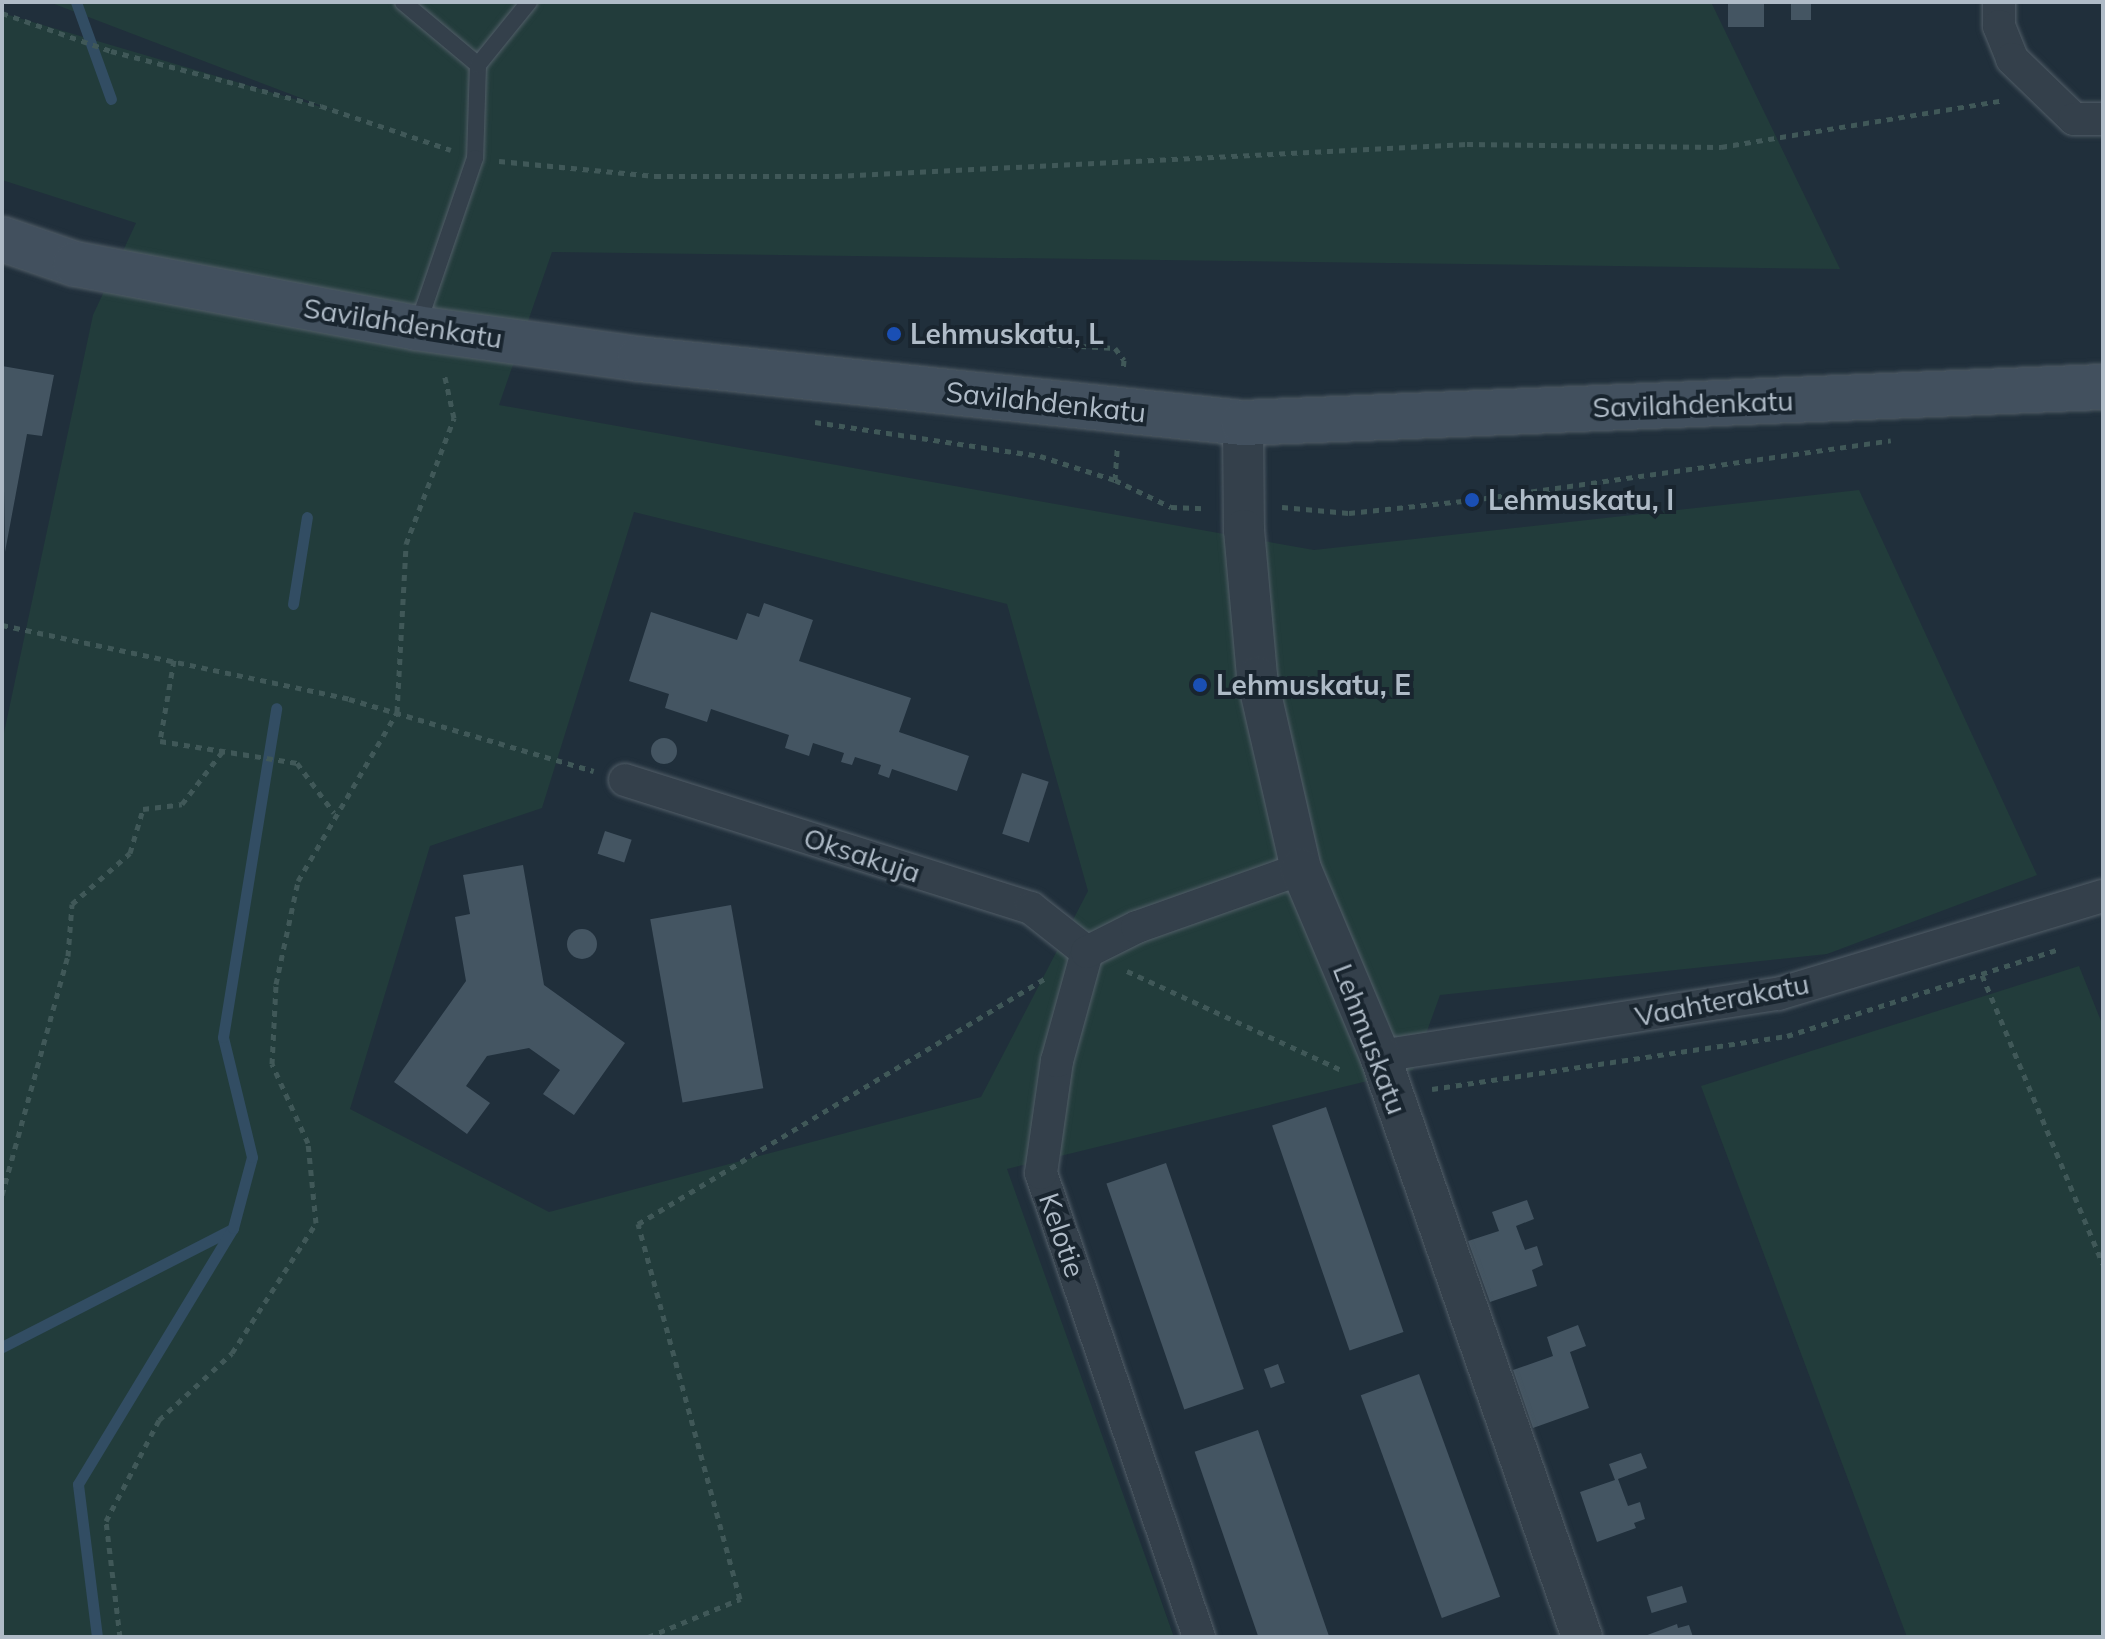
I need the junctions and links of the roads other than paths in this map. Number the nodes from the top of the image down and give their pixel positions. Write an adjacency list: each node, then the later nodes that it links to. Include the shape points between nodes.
1 (403, 2): 4 (lane)
2 (529, 2): 4 (lane)
3 (1999, 2): 5 (street, via 1999,26 2012,59 2074,119)
4 (478, 65): 7 (lane, via 475,158)
5 (2103, 119)
6 (2, 239): 7 (main road, Savilahdenkatu, via 75,264)
7 (416, 328): 9 (main road, Savilahdenkatu, via 639,359)
8 (2103, 387): 9 (main road, Savilahdenkatu)
9 (1243, 423): 11 (street, Lehmuskatu, via 1244,530 1257,677)
10 (625, 780): 13 (street, Oksakuja, via 1031,908)
11 (1301, 869): 13 (street, via 1137,927); 14 (street, Lehmuskatu)
12 (2103, 896): 14 (street, Vaahterakatu, via 1778,994)
13 (1087, 952): 15 (street, Kelotie, via 1057,1061 1041,1173)
14 (1380, 1056): 16 (street, Lehmuskatu)
15 (1199, 1637)
16 (1582, 1637)

